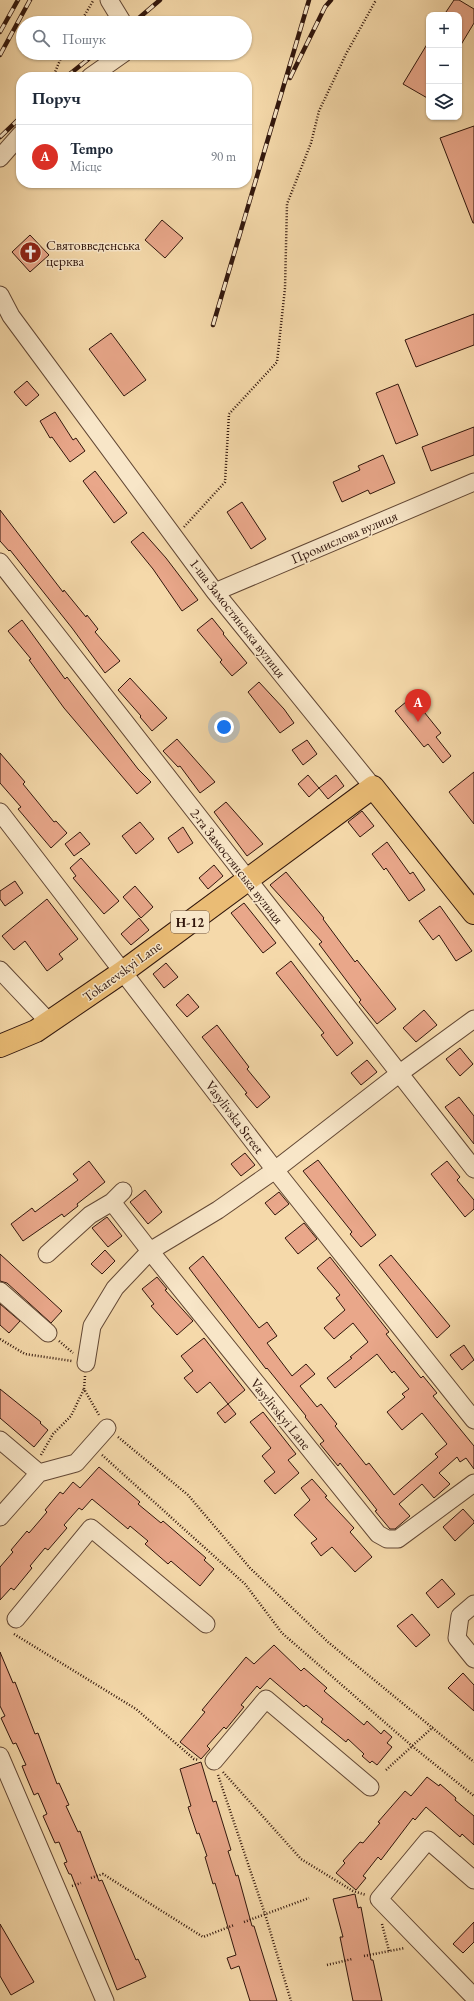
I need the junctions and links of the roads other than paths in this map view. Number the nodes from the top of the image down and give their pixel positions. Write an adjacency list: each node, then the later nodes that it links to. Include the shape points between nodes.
1 (109, 0): 2 (street)
2 (119, 16)
3 (114, 60): 4 (street)
4 (97, 72)
5 (16, 140): 6 (street)
6 (0, 158)
7 (0, 295): 8 (street, 1-ша Замостянська вулиця)
8 (6, 320): 11 (street, 1-ша Замостянська вулиця)
9 (474, 482): 11 (street, Промислова вулиця)
10 (0, 562): 14 (street, 2-га Замостянська вулиця)
11 (214, 592): 12 (street, 1-ша Замостянська вулиця)
12 (373, 787): 14 (main road, Tokarevskyi Lane / Н-12); 15 (main road, 1-ша Замостянська вулиця)
13 (0, 812): 17 (street, Vasylivska Street)
14 (247, 879): 17 (main road, Tokarevskyi Lane / Н-12); 21 (street, 2-га Замостянська вулиця)
15 (474, 913)
16 (0, 970): 19 (street)
17 (124, 971): 19 (main road, Tokarevskyi Lane / Н-12); 23 (street, Vasylivska Street)
18 (474, 1019): 21 (street)
19 (49, 1022): 20 (main road, Tokarevskyi Lane / Н-12, via 36,1031)
20 (0, 1046)
21 (400, 1073): 22 (street, 2-га Замостянська вулиця); 23 (street)
22 (474, 1169)
23 (275, 1170): 24 (street, via 218,1210); 29 (street, Vasylivska Street)
24 (150, 1251): 25 (street, Vasylivskyi Lane, via 118,1196 90,1215); 28 (street, via 115,1288 92,1326); 33 (street, Vasylivskyi Lane, via 378,1534 387,1539 398,1539)
25 (46, 1254)
26 (0, 1291): 27 (street)
27 (48, 1333)
28 (86, 1363)
29 (474, 1420)
30 (107, 1428): 32 (street, via 76,1463)
31 (0, 1440): 32 (street)
32 (39, 1473): 34 (street)
33 (474, 1483)
34 (0, 1517)
35 (474, 1604): 38 (street, via 460,1616 457,1638)
36 (206, 1624): 37 (street, via 92,1528)
37 (12, 1625)
38 (474, 1659)
39 (0, 1756): 44 (street)
40 (214, 1761): 41 (street, via 266,1699)
41 (370, 1787)
42 (474, 1880): 43 (street, via 428,1840 379,1899)
43 (474, 1999)
44 (105, 2001)

